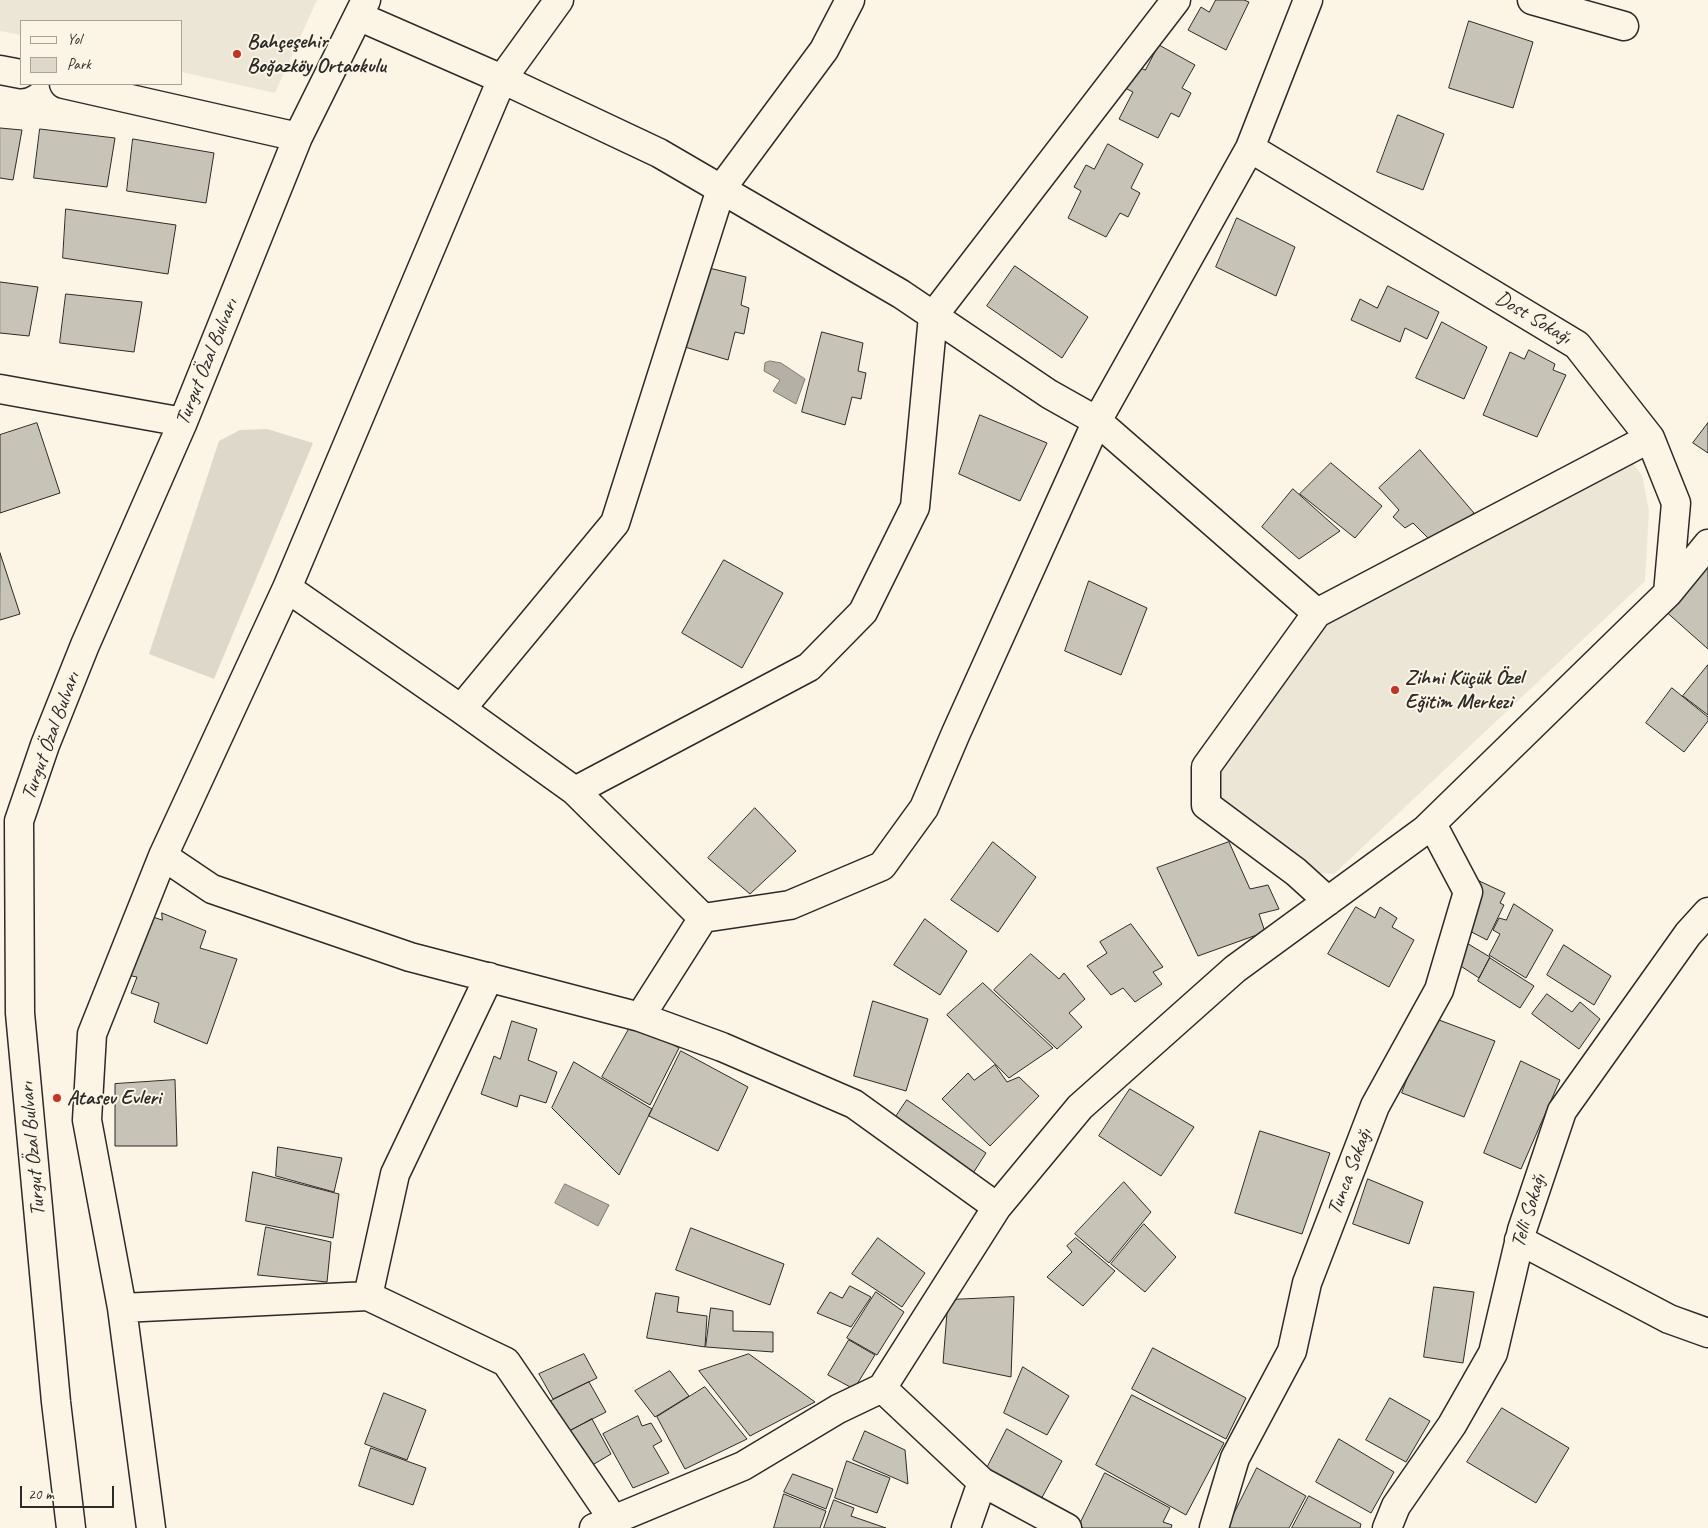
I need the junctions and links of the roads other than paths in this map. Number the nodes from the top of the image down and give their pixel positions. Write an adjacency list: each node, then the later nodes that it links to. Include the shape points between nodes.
1 (560, 0): 10 (street)
2 (850, 0): 14 (street, via 824,50)
3 (1176, 0): 15 (street)
4 (1308, 0): 13 (street)
5 (1532, 0): 7 (street)
6 (362, 8): 10 (street); 12 (street, Turgut Özal Bulvarı)
7 (1624, 26)
8 (0, 70): 9 (street)
9 (20, 74)
10 (502, 79): 14 (street, via 659,153); 21 (street)
11 (68, 85): 12 (street)
12 (298, 137): 18 (street, Turgut Özal Bulvarı)
13 (1250, 148): 17 (street); 19 (street, Dost Sokağı, via 1578,345)
14 (722, 189): 15 (street); 24 (street, via 614,524)
15 (933, 316): 17 (street, via 1049,394); 25 (street, via 914,507 863,612 809,667)
16 (0, 389): 18 (street)
17 (1098, 421): 23 (street); 30 (street, via 924,808 882,866 790,905)
18 (183, 422): 41 (street, Turgut Özal Bulvarı, via 85,645 19,821 20,1013 56,1402)
19 (1650, 438): 22 (street, Dost Sokağı, via 1676,503); 23 (street)
20 (1708, 544): 22 (street)
21 (287, 588): 24 (street); 27 (street)
22 (1668, 593): 26 (street)
23 (1317, 613): 28 (street, via 1206,767 1206,805 1296,872)
24 (462, 709): 25 (street)
25 (575, 791): 30 (street)
26 (1432, 824): 28 (street); 45 (street, Tunca Sokağı, via 1468,892 1440,990 1375,1106 1307,1282 1292,1351 1236,1458)
27 (163, 856): 31 (street, via 212,889 410,957); 36 (street, via 92,1034 87,1120)
28 (1328, 901): 33 (street, via 1235,969 1080,1107)
29 (1708, 912): 34 (street, Telli Sokağı, via 1688,934 1562,1111)
30 (703, 918): 32 (street)
31 (489, 977): 32 (street); 35 (street, via 395,1174)
32 (640, 1017): 33 (street, via 722,1047 854,1104)
33 (997, 1207): 38 (street)
34 (1519, 1240): 37 (street, via 1669,1319); 46 (street, Telli Sokağı, via 1493,1353 1452,1425 1396,1506)
35 (368, 1296): 36 (street); 40 (street, via 506,1362)
36 (122, 1308): 42 (street)
37 (1708, 1333)
38 (882, 1388): 39 (street); 40 (street, via 743,1466)
39 (982, 1482): 43 (street); 44 (street)
40 (603, 1523)
41 (71, 1528)
42 (151, 1528)
43 (966, 1528)
44 (1067, 1528)
45 (1214, 1528)
46 (1387, 1528)

